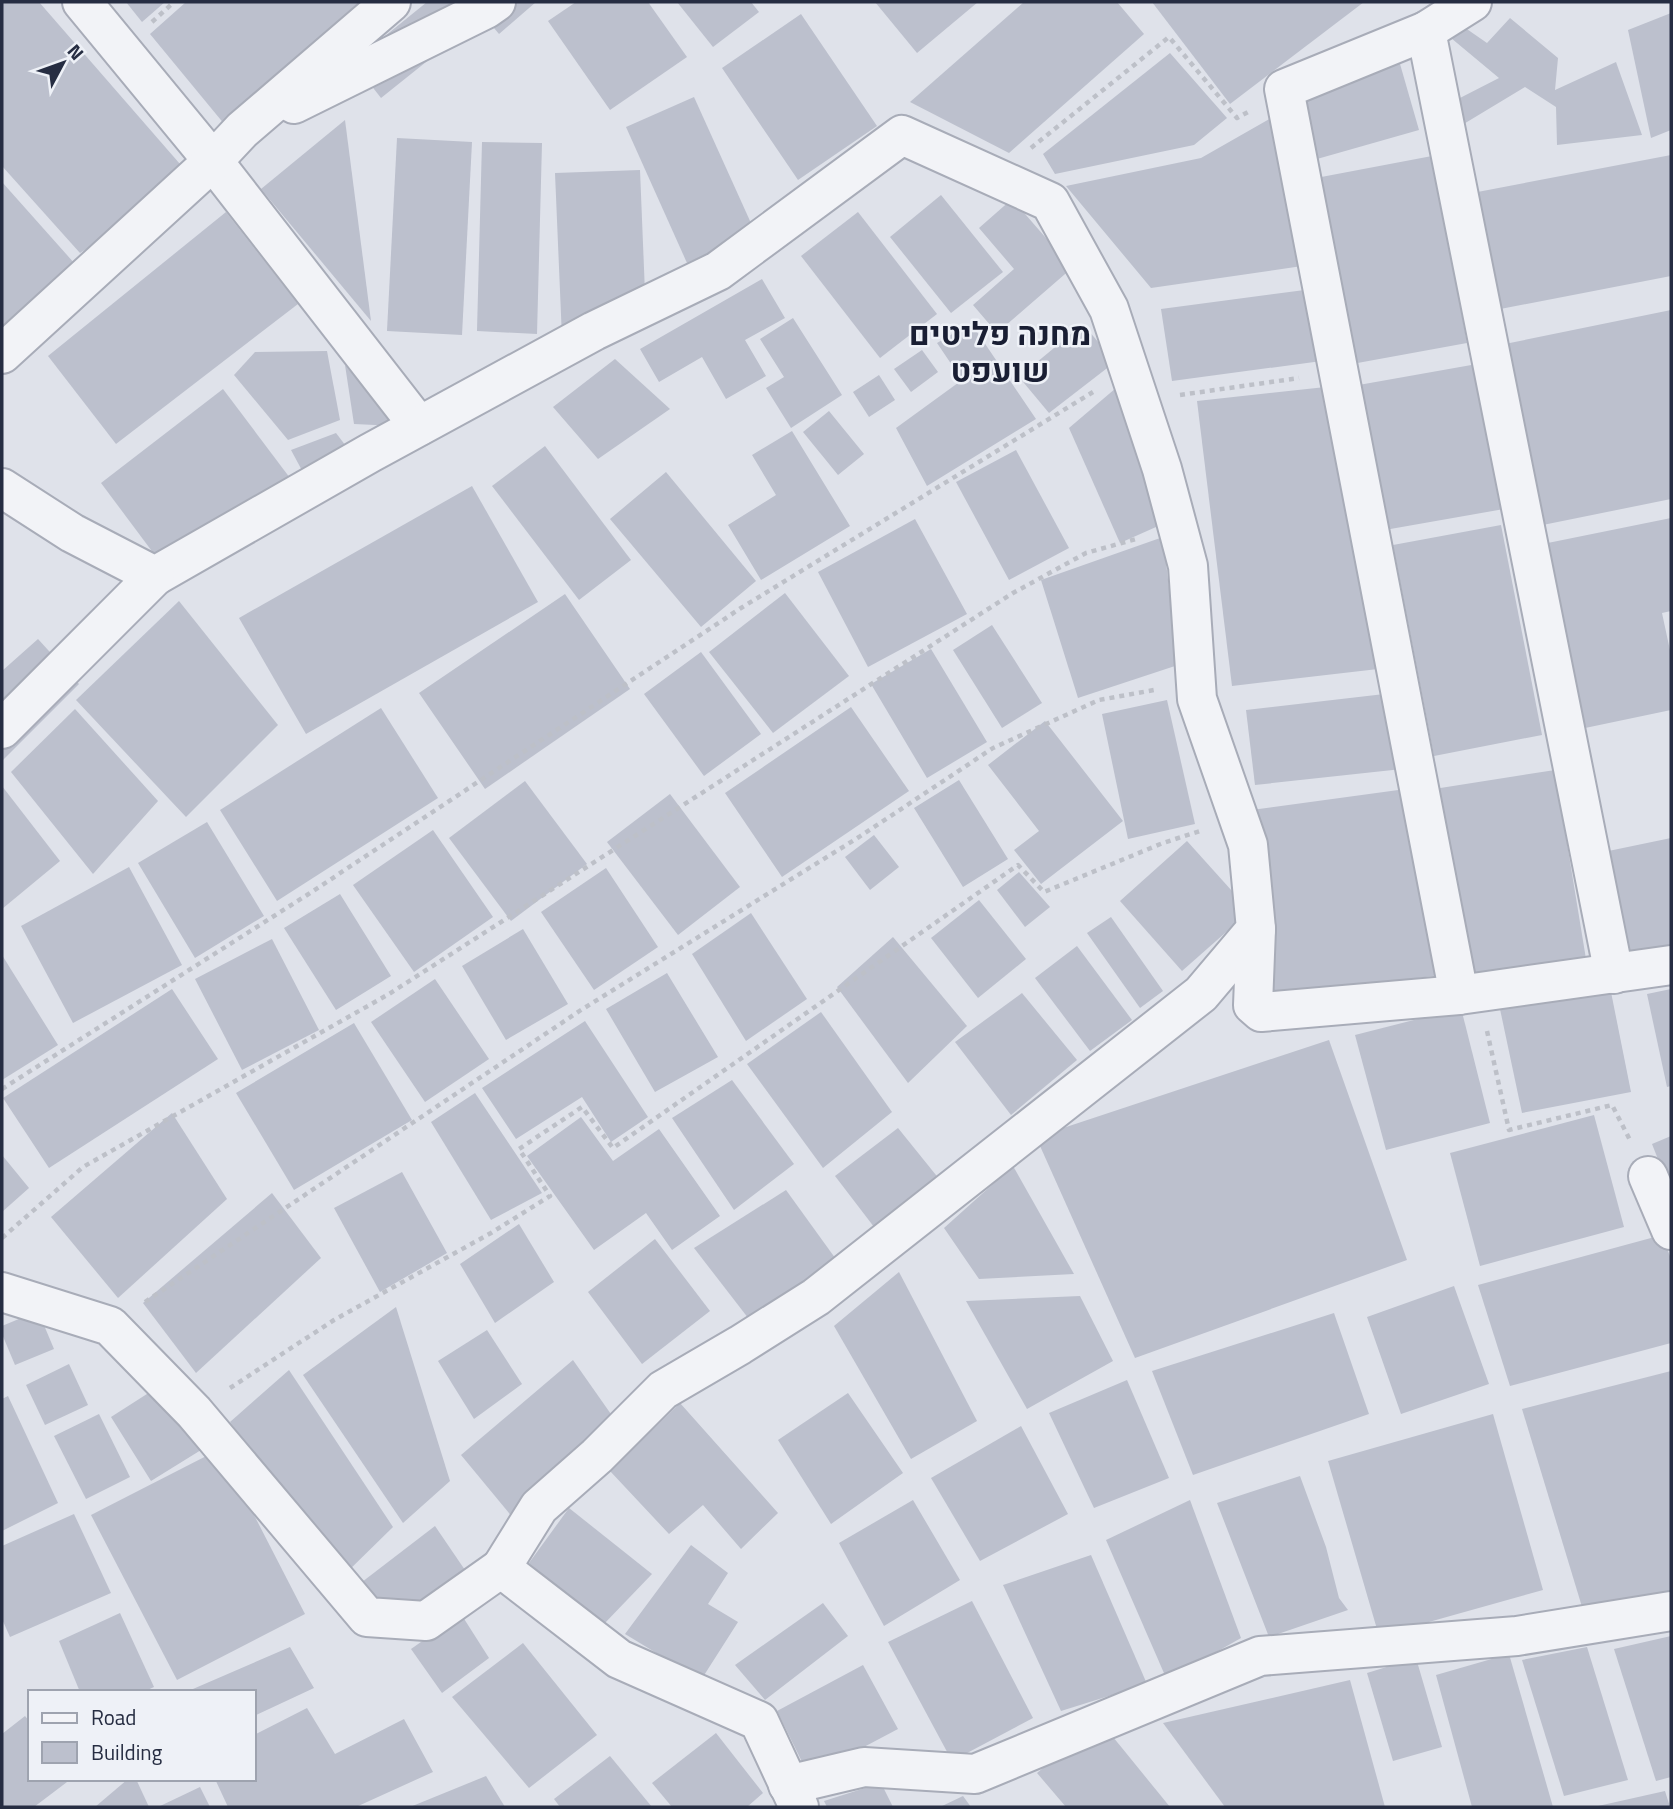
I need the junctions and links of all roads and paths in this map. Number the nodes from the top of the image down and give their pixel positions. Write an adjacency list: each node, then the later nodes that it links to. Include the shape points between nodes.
1 (82, 2): 8 (street)
2 (391, 2): 7 (street)
3 (496, 2): 7 (street)
4 (1472, 2): 5 (street)
5 (1426, 31): 6 (street); 22 (street)
6 (1284, 89): 9 (path, via 1237,118 1168,37); 11 (street)
7 (242, 130): 8 (street)
8 (213, 161): 10 (street); 13 (street)
9 (995, 177): 12 (street, via 1050,202 1110,310); 13 (street, via 902,135 718,271 594,331)
10 (2, 354)
11 (1338, 373): 12 (path); 23 (street)
12 (1134, 385): 15 (street); 24 (path, via 741,608 307,895)
13 (419, 426): 16 (street)
14 (2, 488): 16 (street, via 72,533)
15 (1178, 526): 17 (street, via 1188,566); 27 (path, via 1086,554 1013,593 389,994 83,1167)
16 (155, 576): 18 (street)
17 (1196, 681): 19 (street, via 1196,699); 29 (path, via 1099,700 993,748 581,1010)
18 (2, 729)
19 (1239, 818): 20 (street, via 1248,845); 30 (path, via 1163,843 1044,892 1018,865 613,1148 582,1107 519,1149 550,1196 334,1320)
20 (1256, 929): 23 (street, via 1253,1005 1261,1012); 31 (street, via 1202,994 816,1297 663,1390 539,1507)
21 (1671, 965): 22 (street)
22 (1614, 974): 23 (street)
23 (1468, 994): 25 (path, via 1508,1130 1612,1105)
24 (2, 1089)
25 (1648, 1176): 26 (street)
26 (1671, 1230)
27 (2, 1238)
28 (2, 1292): 29 (street)
29 (110, 1326): 30 (street)
30 (194, 1412): 31 (street, via 367,1617 426,1621)
31 (502, 1568): 33 (street, via 619,1659 759,1721)
32 (1671, 1611): 33 (street, via 1517,1636 1260,1656 975,1774 864,1767)
33 (793, 1796)

